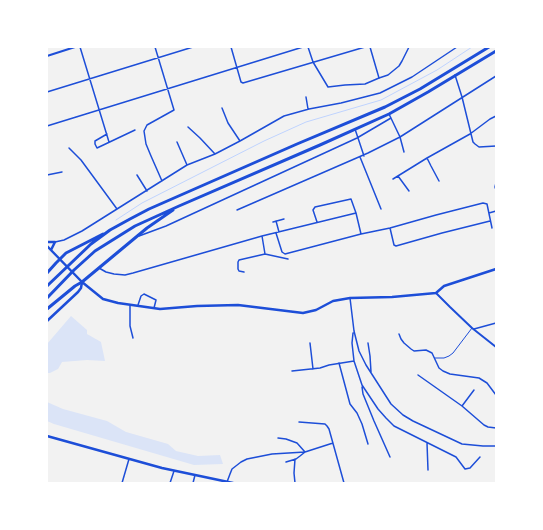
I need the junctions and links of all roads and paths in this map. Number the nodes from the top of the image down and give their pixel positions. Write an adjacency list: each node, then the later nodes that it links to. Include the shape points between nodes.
1 (75, 47): 14 (street)
2 (80, 47): 21 (street)
3 (155, 47): 15 (street)
4 (193, 47): 15 (street)
5 (231, 47): 17 (street)
6 (303, 47): 17 (street)
7 (308, 47): 16 (street)
8 (365, 47): 16 (street)
9 (370, 47): 20 (street)
10 (409, 47): 20 (street, via 399,66 388,75)
11 (457, 47): 27 (street, via 412,77 380,93)
12 (489, 47): 76 (highway, via 385,107 149,209)
13 (496, 51): 18 (highway)
14 (47, 56)
15 (158, 58): 21 (street); 22 (street)
16 (313, 62): 17 (street, via 242,83); 20 (street, via 328,87 365,84)
17 (237, 68): 22 (street)
18 (455, 75): 25 (street); 29 (highway)
19 (496, 76): 25 (street)
20 (379, 78)
21 (90, 79): 23 (street); 28 (street)
22 (167, 89): 28 (street); 56 (street, via 174,110 146,125 144,131 150,156)
23 (47, 92)
24 (306, 97): 27 (street)
25 (462, 98): 37 (street); 38 (street)
26 (222, 108): 40 (street)
27 (308, 109): 40 (street, via 284,116)
28 (100, 110): 32 (street); 36 (street)
29 (389, 114): 31 (street); 34 (highway)
30 (496, 116): 37 (street)
31 (391, 118): 38 (street); 39 (street)
32 (47, 126)
33 (188, 127): 46 (street)
34 (355, 129): 39 (street); 62 (highway)
35 (135, 130): 41 (street)
36 (107, 134): 41 (street); 41 (street, via 97,139 95,144 97,148)
37 (470, 134): 43 (street, via 473,142 479,146); 49 (street)
38 (400, 137): 45 (street); 47 (street)
39 (357, 138): 47 (street); 80 (street)
40 (240, 141): 46 (street)
41 (109, 142)
42 (177, 142): 50 (street)
43 (496, 146)
44 (69, 148): 63 (street)
45 (404, 152)
46 (215, 154): 50 (street)
47 (364, 156): 48 (street)
48 (360, 157): 64 (street); 65 (street)
49 (427, 158): 54 (street); 57 (street)
50 (187, 166): 56 (street)
51 (62, 172): 52 (street)
52 (47, 175)
53 (137, 175): 59 (street)
54 (398, 176): 55 (street); 60 (street)
55 (393, 179)
56 (162, 181): 59 (street)
57 (439, 181)
58 (496, 183): 61 (street)
59 (147, 190): 63 (street)
60 (409, 190)
61 (496, 190)
62 (179, 206): 80 (highway); 95 (highway, via 126,231 96,251)
63 (118, 209): 82 (street, via 82,231)
64 (381, 209)
65 (237, 210)
66 (496, 211): 68 (street)
67 (356, 213): 73 (street); 73 (street, via 351,198 315,207 313,210); 78 (street)
68 (489, 214): 71 (street); 74 (street, via 487,204 483,203)
69 (284, 219): 70 (street)
70 (276, 221): 72 (street); 77 (street)
71 (490, 221): 74 (street, via 395,246); 75 (street)
72 (273, 222)
73 (317, 222): 77 (street)
74 (390, 228): 78 (street)
75 (492, 228)
76 (110, 230): 86 (highway); 93 (highway, via 91,244)
77 (278, 233): 78 (street, via 282,252 285,254); 79 (street)
78 (361, 234)
79 (262, 236): 85 (street); 88 (street, via 125,275 106,272)
80 (137, 237): 88 (highway)
81 (47, 242): 82 (main road)
82 (55, 242): 84 (main road)
83 (47, 246): 84 (main road)
84 (52, 250): 86 (main road)
85 (265, 254): 87 (street); 90 (street, via 238,260 239,271)
86 (59, 259): 91 (highway); 92 (main road)
87 (288, 259)
88 (100, 268): 92 (highway)
89 (496, 269): 94 (main road, via 444,286)
90 (244, 272)
91 (47, 273)
92 (82, 282): 97 (main road, via 104,299); 100 (highway); 101 (main road, via 78,292)
93 (47, 286)
94 (436, 293): 96 (main road); 103 (street)
95 (47, 298)
96 (350, 298): 99 (main road, via 333,301 316,310 303,313 238,304); 104 (street)
97 (130, 304): 98 (main road); 106 (street)
98 (138, 305): 99 (main road); 99 (street, via 144,294 156,300)
99 (154, 308)
100 (47, 309)
101 (47, 321)
102 (496, 323): 103 (street)
103 (473, 329): 109 (street); 110 (lane, via 453,353 444,358)
104 (354, 331): 111 (street); 115 (street, via 362,357)
105 (399, 334): 110 (street, via 411,349 426,350)
106 (133, 338)
107 (310, 343): 113 (street)
108 (368, 343): 115 (street)
109 (496, 347)
110 (435, 358): 119 (street, via 443,371 478,378 487,383)
111 (354, 361): 112 (street); 117 (street)
112 (339, 363): 113 (street); 127 (street, via 350,404 362,424)
113 (313, 369): 114 (street)
114 (292, 371)
115 (371, 372): 128 (street, via 391,404 413,421 462,444)
116 (418, 375): 120 (street)
117 (362, 385): 126 (street, via 378,409 394,426); 130 (street, via 363,394)
118 (474, 390): 120 (street)
119 (496, 395)
120 (462, 406): 122 (street, via 484,425)
121 (298, 422): 125 (street, via 325,424)
122 (496, 428)
123 (47, 436): 132 (main road)
124 (278, 438): 129 (street, via 297,443)
125 (333, 443): 129 (street); 144 (street)
126 (427, 443): 131 (street, via 456,457 466,469); 135 (street)
127 (368, 444)
128 (496, 446)
129 (304, 452): 133 (street); 138 (street, via 247,459 232,469)
130 (390, 457)
131 (480, 457)
132 (129, 459): 136 (main road); 139 (street)
133 (295, 459): 134 (street); 143 (street)
134 (286, 462)
135 (428, 470)
136 (174, 471): 137 (main road); 140 (street)
137 (195, 476): 138 (main road); 141 (street)
138 (227, 482): 142 (main road)
139 (122, 483)
140 (170, 483)
141 (193, 483)
142 (233, 483)
143 (295, 483)
144 (344, 483)

